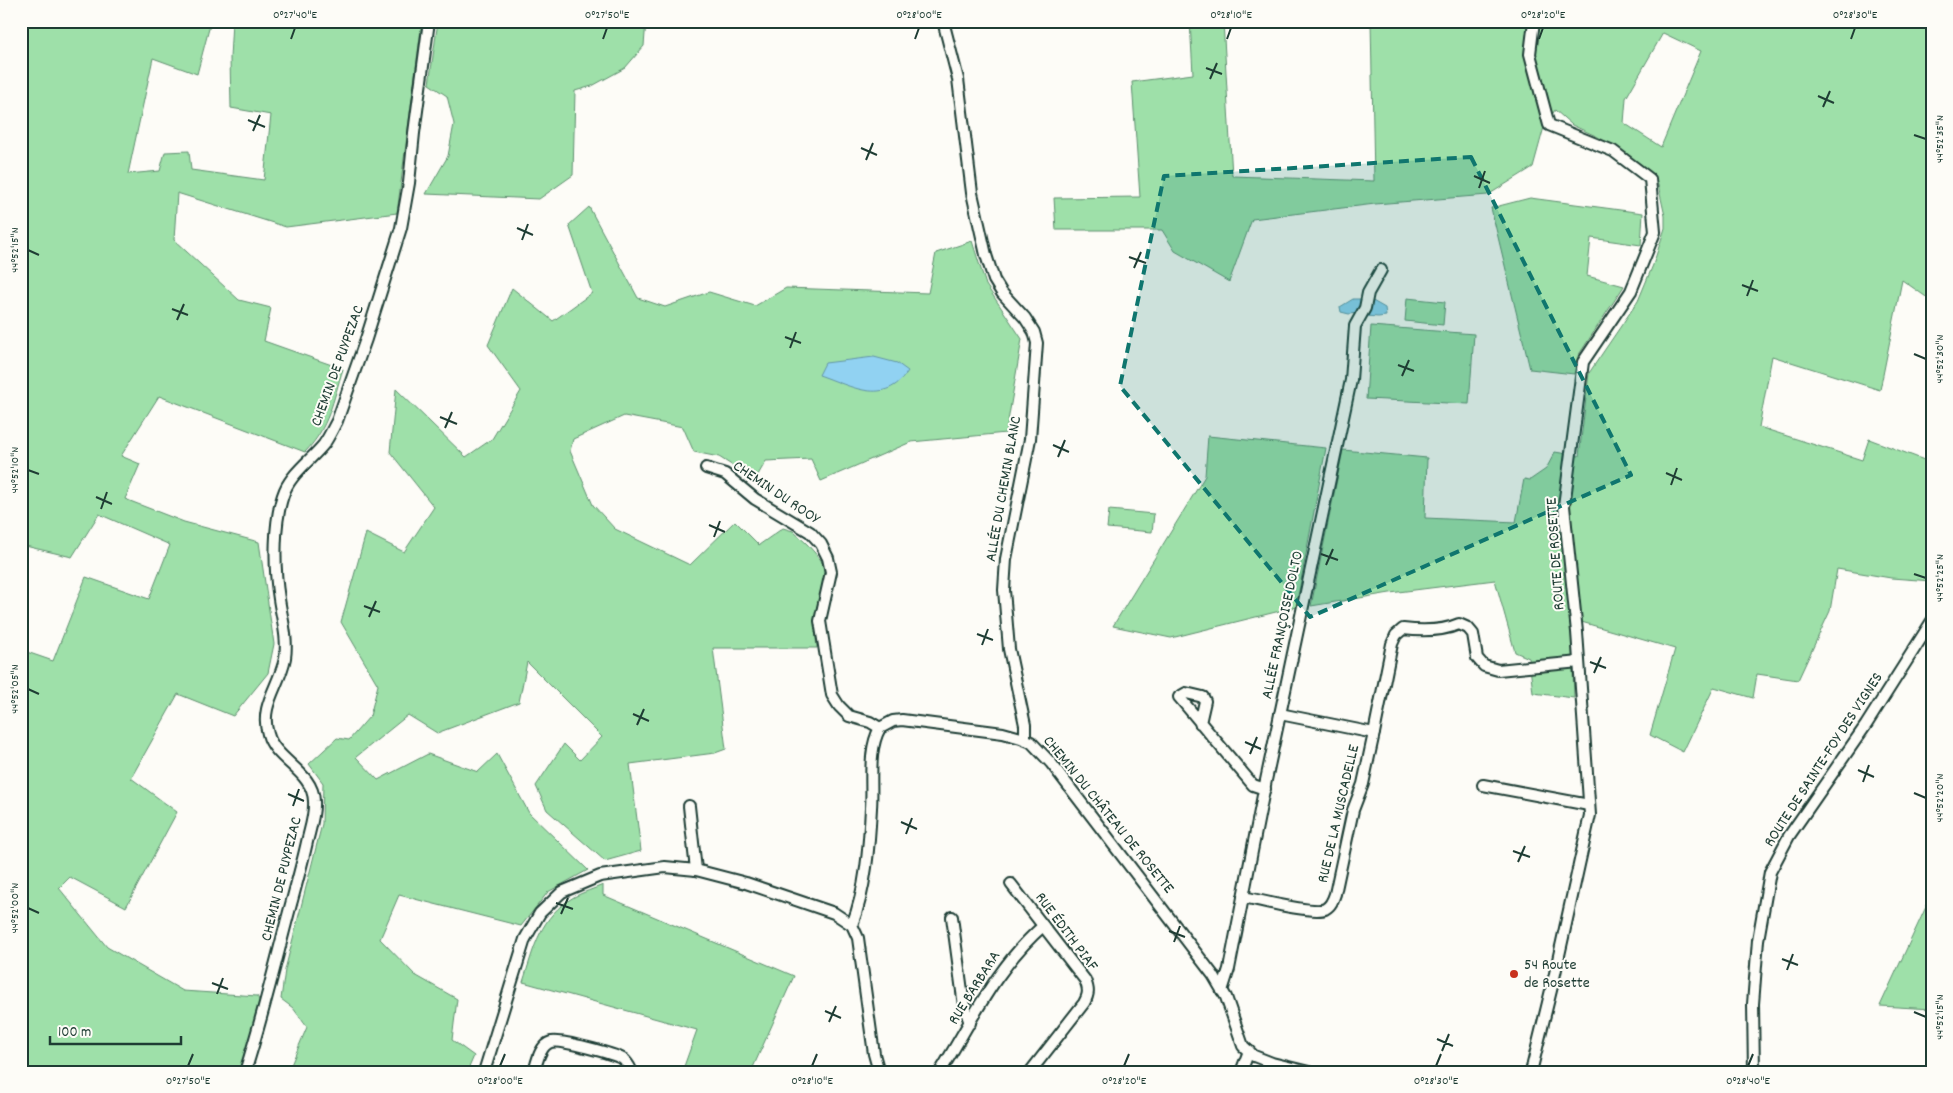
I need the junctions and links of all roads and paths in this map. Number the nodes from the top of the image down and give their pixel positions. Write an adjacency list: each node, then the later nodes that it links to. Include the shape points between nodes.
1 (429, 21): 26 (street, CHEMIN DE PUYPEZAC, via 409,183 393,258 337,421 324,443 294,476 281,503 276,573 286,639 285,659 265,717 268,735 278,751 300,772 312,790 314,812 276,969)
2 (943, 21): 12 (street, ALLÉE DU CHEMIN BLANC, via 958,78 972,193 986,255 994,280 1034,332 1037,343 1030,439 1006,559 1004,590 1009,649 1026,725)
3 (1534, 21): 7 (street, ROUTE DE ROSETTE, via 1530,54 1549,125 1613,151 1650,179 1655,232 1631,291 1583,362 1564,506)
4 (1381, 270): 8 (street, ALLÉE FRANÇOISE DOLTO, via 1355,326 1351,380)
5 (706, 468): 10 (street, CHEMIN DU ROOY, via 725,474 755,500 810,532 821,544 831,572 820,621 832,695 849,716)
6 (1932, 621): 36 (street, ROUTE DE SAINTE-FOY DES VIGNES, via 1866,725 1789,836 1770,872 1758,940 1753,1004)
7 (1579, 662): 11 (street, via 1498,670 1484,666 1477,658 1473,634 1459,624 1450,628 1403,629 1392,644); 15 (street, ROUTE DE ROSETTE)
8 (1280, 714): 11 (street, RUE DE LA MUSCADELLE); 14 (street, ALLÉE FRANÇOISE DOLTO)
9 (1200, 723): 14 (street, via 1252,784)
10 (880, 728): 12 (street, CHEMIN DU CHÂTEAU DE ROSETTE, via 893,721 917,721); 21 (street, via 873,745 872,807 864,880)
11 (1374, 733): 19 (street, RUE DE LA MUSCADELLE, via 1364,784 1353,810 1332,903 1316,911)
12 (1025, 739): 23 (street, CHEMIN DU CHÂTEAU DE ROSETTE, via 1051,763 1087,809 1214,975)
13 (1483, 785): 15 (street)
14 (1265, 789): 19 (street, ALLÉE FRANÇOISE DOLTO)
15 (1589, 805): 35 (street, ROUTE DE ROSETTE, via 1586,834)
16 (689, 806): 17 (street)
17 (696, 870): 21 (street, via 746,883 834,914); 27 (street, via 665,868 600,876 562,892 540,912 524,939)
18 (1011, 884): 22 (street, RUE ÉDITH PIAF)
19 (1243, 897): 23 (street, ALLÉE FRANÇOISE DOLTO, via 1230,969)
20 (952, 917): 24 (street, via 964,1006)
21 (852, 926): 30 (street, via 858,938 874,1054)
22 (1043, 926): 24 (street, RUE BARBARA, via 1001,970); 32 (street, RUE ÉDITH PIAF, via 1085,980 1088,994)
23 (1222, 991): 25 (street, CHEMIN DU CHÂTEAU DE ROSETTE, via 1243,1046)
24 (970, 1023): 31 (street, RUE BARBARA)
25 (1249, 1051): 33 (street); 34 (street, via 1272,1063)
26 (245, 1072)
27 (484, 1072)
28 (534, 1072): 29 (street, via 543,1048 549,1042 563,1041 621,1058 629,1064)
29 (632, 1072)
30 (880, 1072)
31 (940, 1072)
32 (1030, 1072)
33 (1241, 1072)
34 (1309, 1072)
35 (1530, 1072)
36 (1754, 1072)

